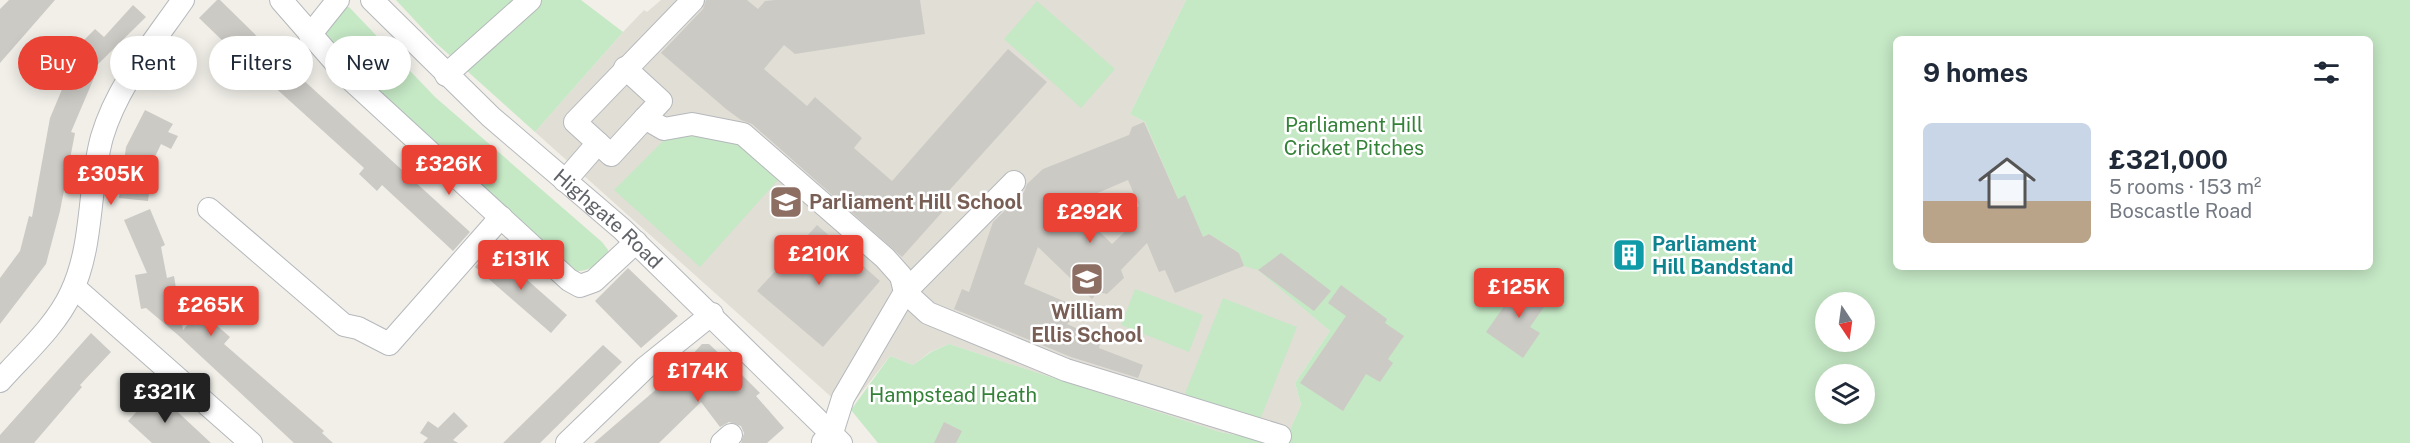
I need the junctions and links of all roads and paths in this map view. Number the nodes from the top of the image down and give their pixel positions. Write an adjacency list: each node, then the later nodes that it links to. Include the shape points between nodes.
1 (183, 0): 17 (street, via 125,85 102,137)
2 (281, 0): 7 (street)
3 (338, 0): 7 (street)
4 (372, 0): 9 (street, Highgate Road)
5 (530, 0): 9 (street)
6 (693, 0): 8 (street)
7 (310, 35): 15 (street, via 349,78)
8 (625, 68): 10 (street, via 661,101); 11 (street, via 575,122)
9 (446, 75): 12 (street, Highgate Road)
10 (645, 118): 11 (street, via 611,155); 18 (street, via 664,129 692,124 743,134 885,258 901,276)
11 (598, 143): 12 (street)
12 (566, 181): 16 (street, Highgate Road)
13 (1014, 182): 18 (street)
14 (209, 209): 15 (street, via 344,325 389,344)
15 (501, 217): 16 (street, via 580,286 594,281)
16 (636, 242): 19 (street, Highgate Road)
17 (74, 287): 20 (street, via 56,317); 23 (street)
18 (905, 292): 21 (street, via 928,313 1065,370); 22 (street, via 843,398)
19 (712, 315): 22 (street, Highgate Road); 24 (street, via 646,367)
20 (0, 381)
21 (1280, 436)
22 (832, 440)
23 (250, 443)
24 (567, 443)

